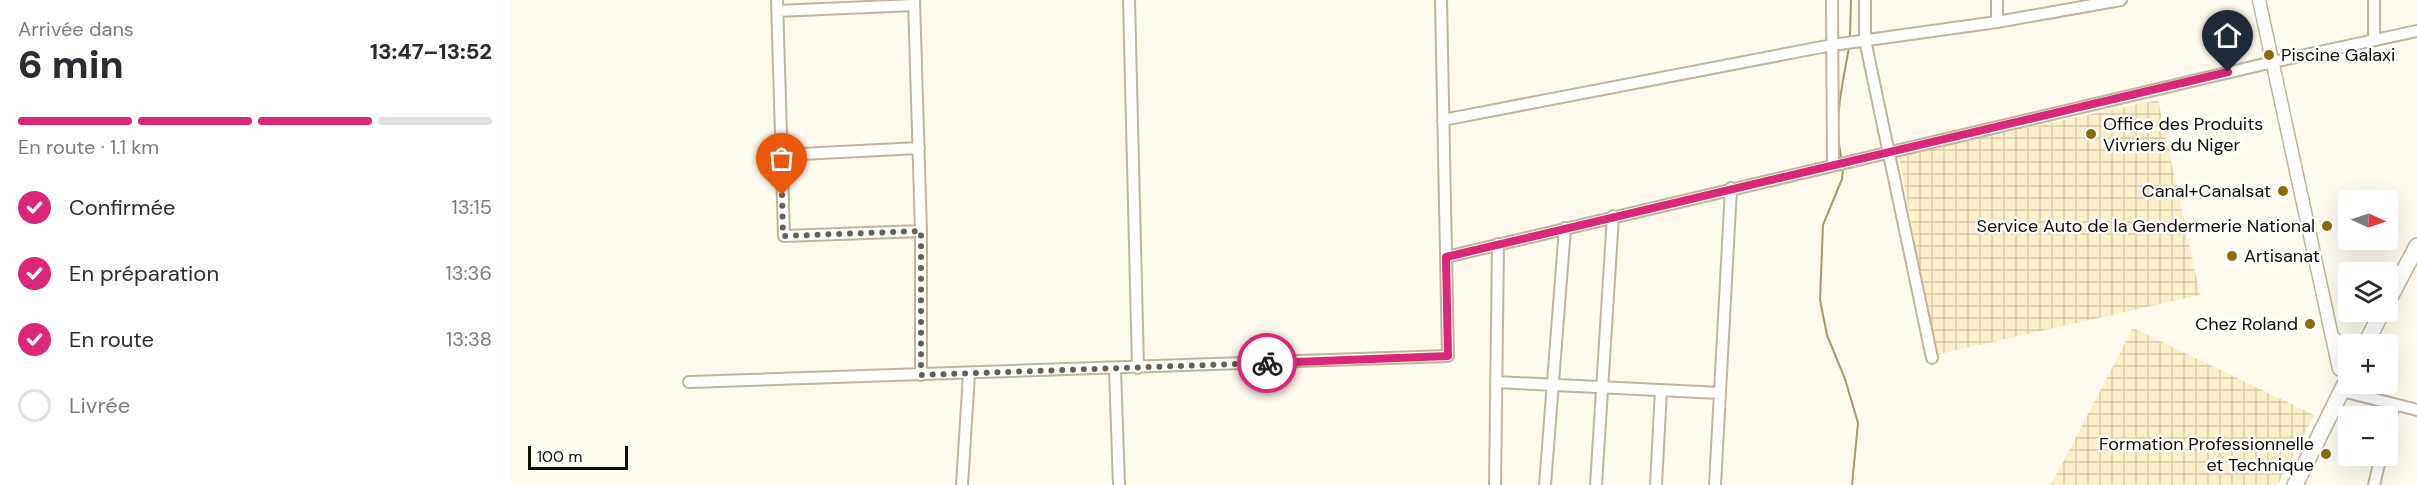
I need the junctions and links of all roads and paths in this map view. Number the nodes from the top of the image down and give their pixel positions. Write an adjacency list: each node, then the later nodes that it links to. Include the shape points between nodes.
1 (1130, 0): 35 (street)
2 (1441, 0): 18 (street)
3 (1832, 0): 16 (street)
4 (1865, 0): 14 (street)
5 (1997, 0): 12 (street)
6 (2121, 0): 10 (street)
7 (2259, 0): 17 (main road)
8 (2374, 0): 15 (street)
9 (914, 2): 11 (street); 19 (street)
10 (2091, 3): 12 (street)
11 (777, 5): 21 (street)
12 (1997, 22): 14 (street)
13 (2417, 31): 15 (street)
14 (1865, 40): 16 (street); 20 (street)
15 (2374, 40): 17 (street)
16 (1832, 45): 18 (street); 22 (street)
17 (2272, 62): 20 (street); 31 (main road)
18 (1443, 120): 29 (street)
19 (919, 148): 21 (street); 26 (street)
20 (1887, 152): 22 (street); 34 (street)
21 (781, 155): 26 (street, via 783,236)
22 (1833, 164): 23 (street)
23 (1731, 188): 24 (street); 44 (street)
24 (1613, 216): 25 (street); 42 (street)
25 (1565, 228): 27 (street); 41 (street)
26 (921, 231): 38 (street)
27 (1498, 244): 29 (street); 40 (street)
28 (2417, 246): 30 (highway)
29 (1446, 257): 35 (street, via 1448,356)
30 (2398, 282)
31 (2332, 336): 32 (main road); 33 (main road)
32 (2338, 342)
33 (2338, 352)
34 (1932, 358)
35 (1138, 368): 36 (street)
36 (1115, 369): 37 (street); 51 (street)
37 (969, 374): 38 (street); 50 (street)
38 (921, 375): 39 (street)
39 (688, 382)
40 (1496, 382): 41 (street); 52 (street)
41 (1553, 385): 42 (street); 53 (street)
42 (1603, 387): 43 (street); 54 (street)
43 (1661, 390): 44 (street); 55 (street)
44 (1720, 393): 56 (street)
45 (2340, 394): 57 (highway)
46 (2354, 394): 47 (street)
47 (2394, 404): 48 (street)
48 (2417, 410)
49 (2379, 466): 58 (street)
50 (962, 485)
51 (1119, 485)
52 (1495, 485)
53 (1545, 485)
54 (1596, 485)
55 (1656, 485)
56 (1715, 485)
57 (2295, 485)
58 (2374, 485)

